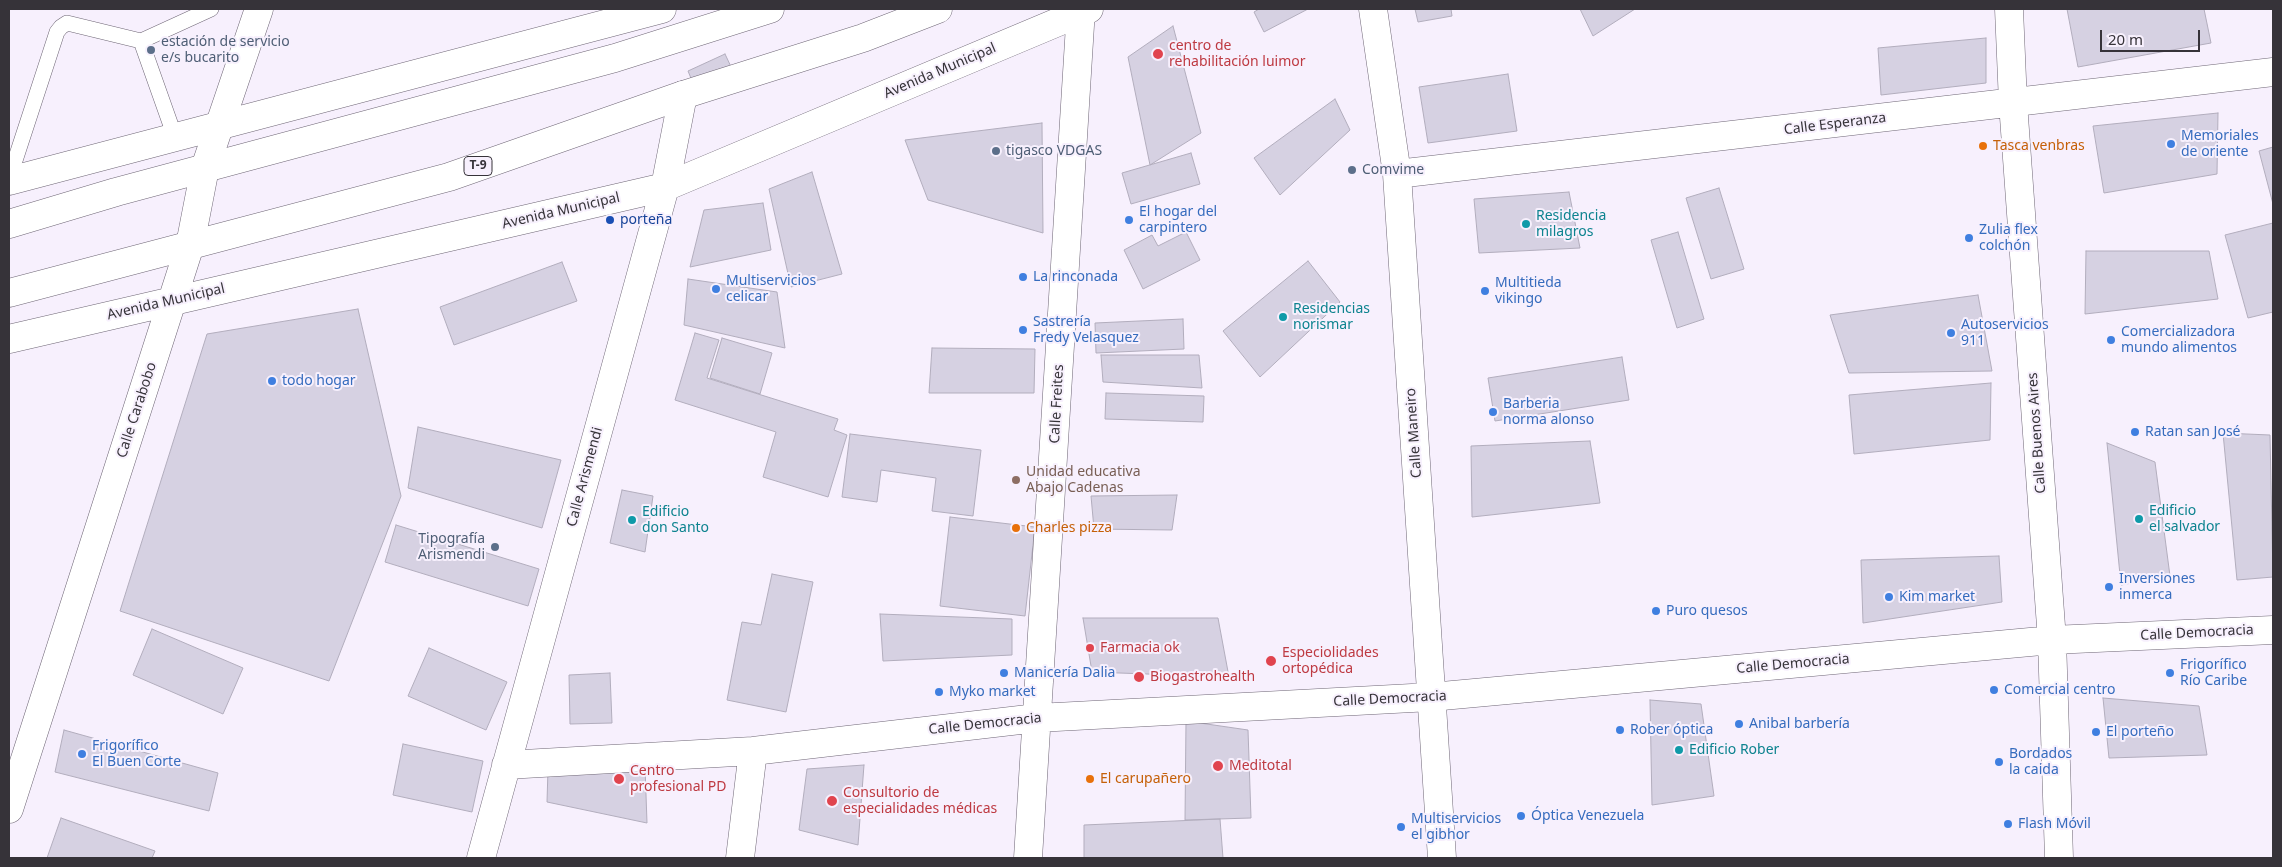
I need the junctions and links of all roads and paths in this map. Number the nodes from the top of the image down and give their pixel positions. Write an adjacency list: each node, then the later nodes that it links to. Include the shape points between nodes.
1 (211, 9): 9 (lane)
2 (258, 9): 13 (main road, Calle Carabobo)
3 (662, 9): 13 (main road)
4 (770, 9): 15 (main road, via 615,58)
5 (938, 9): 11 (main road, T-9, via 864,38)
6 (1374, 9): 16 (main road, Calle Maneiro)
7 (2009, 9): 12 (main road, Calle Buenos Aires)
8 (1083, 10): 18 (main road, Avenida Municipal); 27 (main road, Calle Freites)
9 (141, 41): 14 (lane); 17 (lane, via 67,23 61,27)
10 (2273, 72): 12 (main road, Calle Esperanza)
11 (683, 94): 18 (main road, Calle Arismendi); 20 (main road, T-9, via 449,177)
12 (2013, 103): 16 (main road, Calle Esperanza); 25 (main road, Calle Buenos Aires)
13 (218, 124): 14 (main road); 15 (main road, Calle Carabobo)
14 (175, 137): 17 (main road)
15 (206, 168): 19 (main road); 20 (main road, Calle Carabobo)
16 (1397, 174): 26 (main road, Calle Maneiro)
17 (9, 180)
18 (665, 187): 22 (main road, Avenida Municipal); 29 (main road, Calle Arismendi)
19 (9, 224)
20 (190, 246): 21 (main road, T-9); 22 (main road, Calle Carabobo)
21 (9, 293)
22 (173, 300): 23 (main road, Avenida Municipal); 30 (main road, Calle Carabobo)
23 (9, 339)
24 (2273, 630): 25 (main road, Calle Democracia)
25 (2052, 640): 26 (main road, Calle Democracia); 35 (main road, Calle Buenos Aires)
26 (1431, 697): 27 (main road, Calle Democracia); 34 (main road, Calle Maneiro)
27 (1037, 718): 28 (main road, Calle Democracia); 33 (main road, Calle Freites)
28 (753, 751): 29 (main road, Calle Democracia); 32 (main road)
29 (506, 765): 31 (main road, Calle Arismendi)
30 (9, 809)
31 (481, 858)
32 (740, 858)
33 (1028, 858)
34 (1442, 858)
35 (2059, 858)

